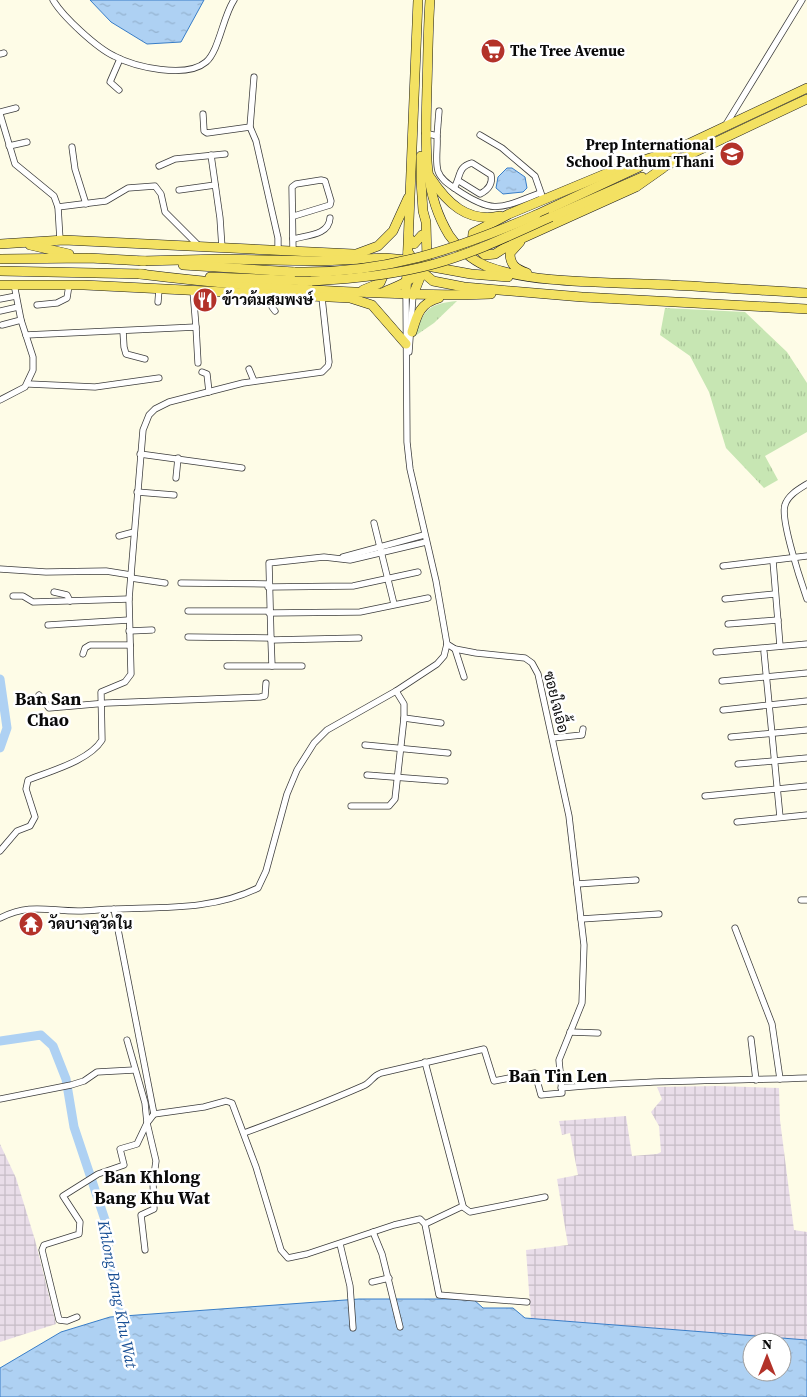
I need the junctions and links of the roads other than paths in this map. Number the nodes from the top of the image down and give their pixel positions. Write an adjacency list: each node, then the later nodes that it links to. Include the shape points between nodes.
1 (53, 0): 6 (street, via 68,21)
2 (234, 0): 6 (street, via 212,55 201,66 181,70 153,68)
3 (418, 0): 33 (main road)
4 (430, 0): 18 (main road)
5 (802, 0): 15 (street)
6 (120, 59): 9 (street, via 110,82)
7 (254, 77): 16 (street)
8 (807, 88): 15 (main road)
9 (119, 90)
10 (807, 99): 27 (main road)
11 (16, 108): 13 (street)
12 (439, 111): 19 (street)
13 (0, 113): 21 (street)
14 (203, 114): 16 (street, via 204,131 207,133)
15 (725, 126): 23 (main road)
16 (250, 127): 52 (street, via 278,238)
17 (480, 135): 35 (street, via 502,148 535,176)
18 (425, 136): 19 (street); 28 (main road); 39 (main road, via 421,161)
19 (437, 136): 31 (street, via 438,172)
20 (27, 142): 21 (street)
21 (9, 146): 38 (street, via 15,164 52,193)
22 (72, 147): 37 (street)
23 (675, 150): 35 (main road); 58 (main road, bridge, via 536,215 408,262 295,272)
24 (226, 154): 25 (street)
25 (211, 156): 26 (street, via 175,160); 30 (street)
26 (159, 166)
27 (663, 168): 46 (main road, via 636,186); 63 (main road, bridge, via 468,253 380,275 312,281)
28 (427, 173): 40 (main road, via 442,195 457,209 477,217); 65 (main road, via 443,223 450,236 471,258 508,273)
29 (459, 181): 31 (street); 34 (street); 34 (street, via 460,170 472,163 491,175 490,186)
30 (215, 185): 32 (street); 51 (street)
31 (454, 188): 36 (street)
32 (178, 190)
33 (410, 194): 45 (main road); 54 (main road, via 394,232 378,246)
34 (480, 194): 36 (street)
35 (542, 196): 36 (street, via 499,207); 40 (main road)
36 (476, 203)
37 (86, 204): 38 (street); 50 (street, via 106,201 128,188 155,186 161,194 165,212)
38 (58, 207): 44 (street)
39 (423, 211): 43 (main road); 60 (main road, via 426,222)
40 (509, 214): 46 (main road, via 473,233 472,244 489,256)
41 (294, 216): 41 (street, via 292,187 321,180 325,182 332,201 330,205); 47 (street)
42 (330, 218): 47 (street, via 326,230)
43 (422, 235): 45 (main road, via 414,244); 60 (main road)
44 (60, 236): 49 (main road); 50 (main road)
45 (409, 238): 60 (main road)
46 (524, 238): 65 (main road, via 510,253 512,264 518,270)
47 (293, 239): 53 (street)
48 (0, 244): 49 (main road)
49 (20, 244): 55 (main road)
50 (200, 247): 51 (main road)
51 (222, 248): 52 (main road)
52 (278, 251): 53 (main road)
53 (293, 253): 54 (main road)
54 (358, 254): 59 (main road)
55 (89, 258): 57 (main road); 58 (main road)
56 (372, 258): 59 (main road); 60 (main road, via 396,258); 70 (main road, via 393,266); 75 (main road, via 381,263 383,278 375,286)
57 (0, 259)
58 (141, 261): 59 (main road)
59 (322, 261)
60 (417, 264): 64 (main road); 70 (main road); 70 (main road); 70 (main road); 71 (main road, via 438,283)
61 (0, 270): 62 (main road)
62 (95, 272): 63 (main road); 67 (main road)
63 (140, 274): 73 (main road)
64 (500, 277): 65 (main road); 71 (main road, via 497,282)
65 (546, 278): 76 (main road)
66 (0, 284): 67 (main road)
67 (18, 284): 68 (main road); 77 (street)
68 (69, 285): 69 (main road); 83 (street, via 67,298 57,303)
69 (159, 289): 72 (main road); 82 (street)
70 (409, 290): 75 (main road); 78 (main road); 92 (street); 94 (street)
71 (506, 290): 74 (main road)
72 (193, 291): 73 (main road); 90 (street)
73 (267, 291): 75 (main road); 79 (main road); 87 (street)
74 (519, 292): 78 (main road); 85 (main road)
75 (352, 293): 80 (main road)
76 (807, 293)
77 (16, 296): 81 (street); 84 (street)
78 (452, 296): 92 (main road, via 422,306)
79 (322, 298): 80 (main road); 101 (street, via 328,362 325,370)
80 (338, 298): 94 (main road, via 372,305)
81 (0, 299)
82 (158, 302)
83 (37, 304)
84 (18, 307): 86 (street); 88 (street)
85 (807, 308)
86 (0, 311)
87 (275, 311)
88 (21, 320): 89 (street); 93 (street)
89 (2, 325)
90 (196, 327): 91 (street); 97 (street)
91 (123, 330): 93 (street); 95 (street, via 126,354)
92 (412, 332): 96 (street)
93 (26, 335): 102 (street, via 34,363)
94 (406, 344): 96 (street)
95 (145, 359)
96 (408, 359): 115 (street, via 408,457)
97 (198, 363)
98 (249, 369): 101 (street)
99 (202, 372): 103 (street, via 207,374)
100 (160, 378): 102 (street, via 96,387)
101 (254, 381): 103 (street)
102 (29, 384): 104 (street)
103 (209, 392): 105 (street, via 155,409 145,421)
104 (0, 400)
105 (140, 454): 106 (street); 110 (street)
106 (178, 458): 107 (street); 108 (street)
107 (242, 468)
108 (176, 478)
109 (807, 484): 118 (street, via 790,496 784,506)
110 (137, 492): 111 (street); 113 (street)
111 (174, 495)
112 (374, 523): 116 (street)
113 (134, 532): 114 (street); 123 (street)
114 (119, 536)
115 (425, 539): 116 (street); 150 (street)
116 (381, 550): 124 (street); 127 (street, via 344,557 272,561 268,566)
117 (807, 556): 118 (street)
118 (794, 558): 119 (street); 128 (street)
119 (773, 561): 120 (street); 130 (street)
120 (723, 566)
121 (0, 569): 123 (street, via 106,571)
122 (418, 572): 124 (street)
123 (131, 576): 125 (street); 132 (street)
124 (387, 579): 127 (street, via 353,586); 137 (street)
125 (165, 583)
126 (181, 583): 127 (street)
127 (268, 586): 139 (street)
128 (805, 589): 135 (street)
129 (54, 592): 136 (street, via 67,595)
130 (775, 594): 134 (street); 141 (street)
131 (13, 596): 136 (street, via 23,596 33,602)
132 (129, 598): 136 (street); 140 (street)
133 (428, 598): 137 (street)
134 (725, 599)
135 (807, 599)
136 (70, 601)
137 (394, 604): 139 (street, via 360,612)
138 (188, 611): 139 (street)
139 (269, 612): 148 (street)
140 (129, 620): 143 (street); 145 (street)
141 (778, 620): 142 (street); 152 (street)
142 (728, 624)
143 (48, 625)
144 (152, 630): 145 (street)
145 (129, 631): 149 (street)
146 (188, 637): 148 (street)
147 (359, 638): 148 (street)
148 (271, 639): 158 (street)
149 (130, 644): 156 (street, via 90,645); 168 (street, via 132,669 128,679 101,692)
150 (447, 644): 153 (street, ซอยใจเอื้อ); 165 (street, via 442,659)
151 (807, 644): 152 (street)
152 (780, 646): 154 (street)
153 (454, 649): 161 (street); 177 (street, ซอยใจเอื้อ, via 518,656 532,663 538,674)
154 (716, 652)
155 (764, 652): 162 (street)
156 (83, 654)
157 (227, 666): 158 (street)
158 (272, 666): 159 (street)
159 (302, 666)
160 (807, 673): 162 (street)
161 (464, 677)
162 (767, 677): 163 (street); 169 (street)
163 (722, 681)
164 (266, 683): 168 (street, via 263,697)
165 (396, 691): 171 (street, via 404,704); 197 (street, via 327,730 314,743 287,794 266,871 258,888 191,907)
166 (39, 695): 168 (street, via 49,708)
167 (807, 701): 169 (street)
168 (100, 704): 194 (street, via 102,740 98,746 71,763 28,780 26,788 35,817 30,826 16,831)
169 (769, 705): 170 (street); 175 (street)
170 (723, 710)
171 (404, 718): 172 (street); 179 (street)
172 (441, 723)
173 (583, 729): 177 (street, via 582,735)
174 (807, 730): 175 (street)
175 (772, 733): 176 (street); 182 (street)
176 (731, 737)
177 (553, 738): 196 (street, ซอยใจเอื้อ, via 569,816)
178 (365, 745): 179 (street)
179 (402, 748): 180 (street); 185 (street)
180 (448, 753)
181 (807, 758): 182 (street)
182 (775, 760): 183 (street); 188 (street)
183 (738, 764)
184 (367, 775): 185 (street)
185 (398, 778): 186 (street); 190 (street, via 392,804)
186 (445, 781)
187 (807, 786): 188 (street)
188 (777, 788): 189 (street); 192 (street)
189 (705, 796)
190 (351, 806)
191 (807, 815): 192 (street)
192 (780, 817): 193 (street)
193 (737, 822)
194 (0, 851)
195 (636, 880): 196 (street)
196 (577, 884): 200 (street, ซอยใจเอื้อ)
197 (114, 909): 199 (street, via 36,908); 213 (street)
198 (659, 914): 200 (street)
199 (0, 918)
200 (581, 919): 202 (street, ซอยใจเอื้อ, via 584,945 582,996 580,1011)
201 (736, 928): 209 (street, via 772,1024)
202 (570, 1032): 203 (street); 211 (street, ซอยใจเอื้อ, via 559,1060)
203 (598, 1033)
204 (751, 1039): 210 (street)
205 (127, 1040): 207 (street)
206 (425, 1062): 211 (street, via 484,1049 494,1081 535,1073 542,1095 562,1093); 215 (street, via 373,1076 367,1084 297,1115); 217 (street)
207 (134, 1070): 212 (street, via 97,1072 71,1085); 214 (street, via 145,1103)
208 (807, 1078): 209 (street)
209 (780, 1079): 210 (street)
210 (756, 1080): 211 (street, via 632,1081)
211 (561, 1088)
212 (0, 1099)
213 (154, 1114): 214 (street); 215 (street, via 230,1101)
214 (147, 1123): 221 (street, via 156,1164 153,1175 154,1209 141,1215); 225 (street, via 136,1144 120,1149 124,1165 98,1174 63,1196 80,1222 79,1233 44,1245 42,1252 59,1320)
215 (244, 1133): 220 (street, via 284,1255 288,1258 301,1256)
216 (545, 1196): 217 (street, via 470,1212)
217 (463, 1207): 218 (street)
218 (425, 1224): 219 (street, via 416,1219); 224 (street, via 439,1295)
219 (373, 1232): 220 (street); 222 (street)
220 (340, 1244): 227 (street, via 350,1286)
221 (145, 1250)
222 (389, 1278): 223 (street); 226 (street)
223 (372, 1282)
224 (527, 1302)
225 (77, 1317)
226 (400, 1327)
227 (353, 1328)

